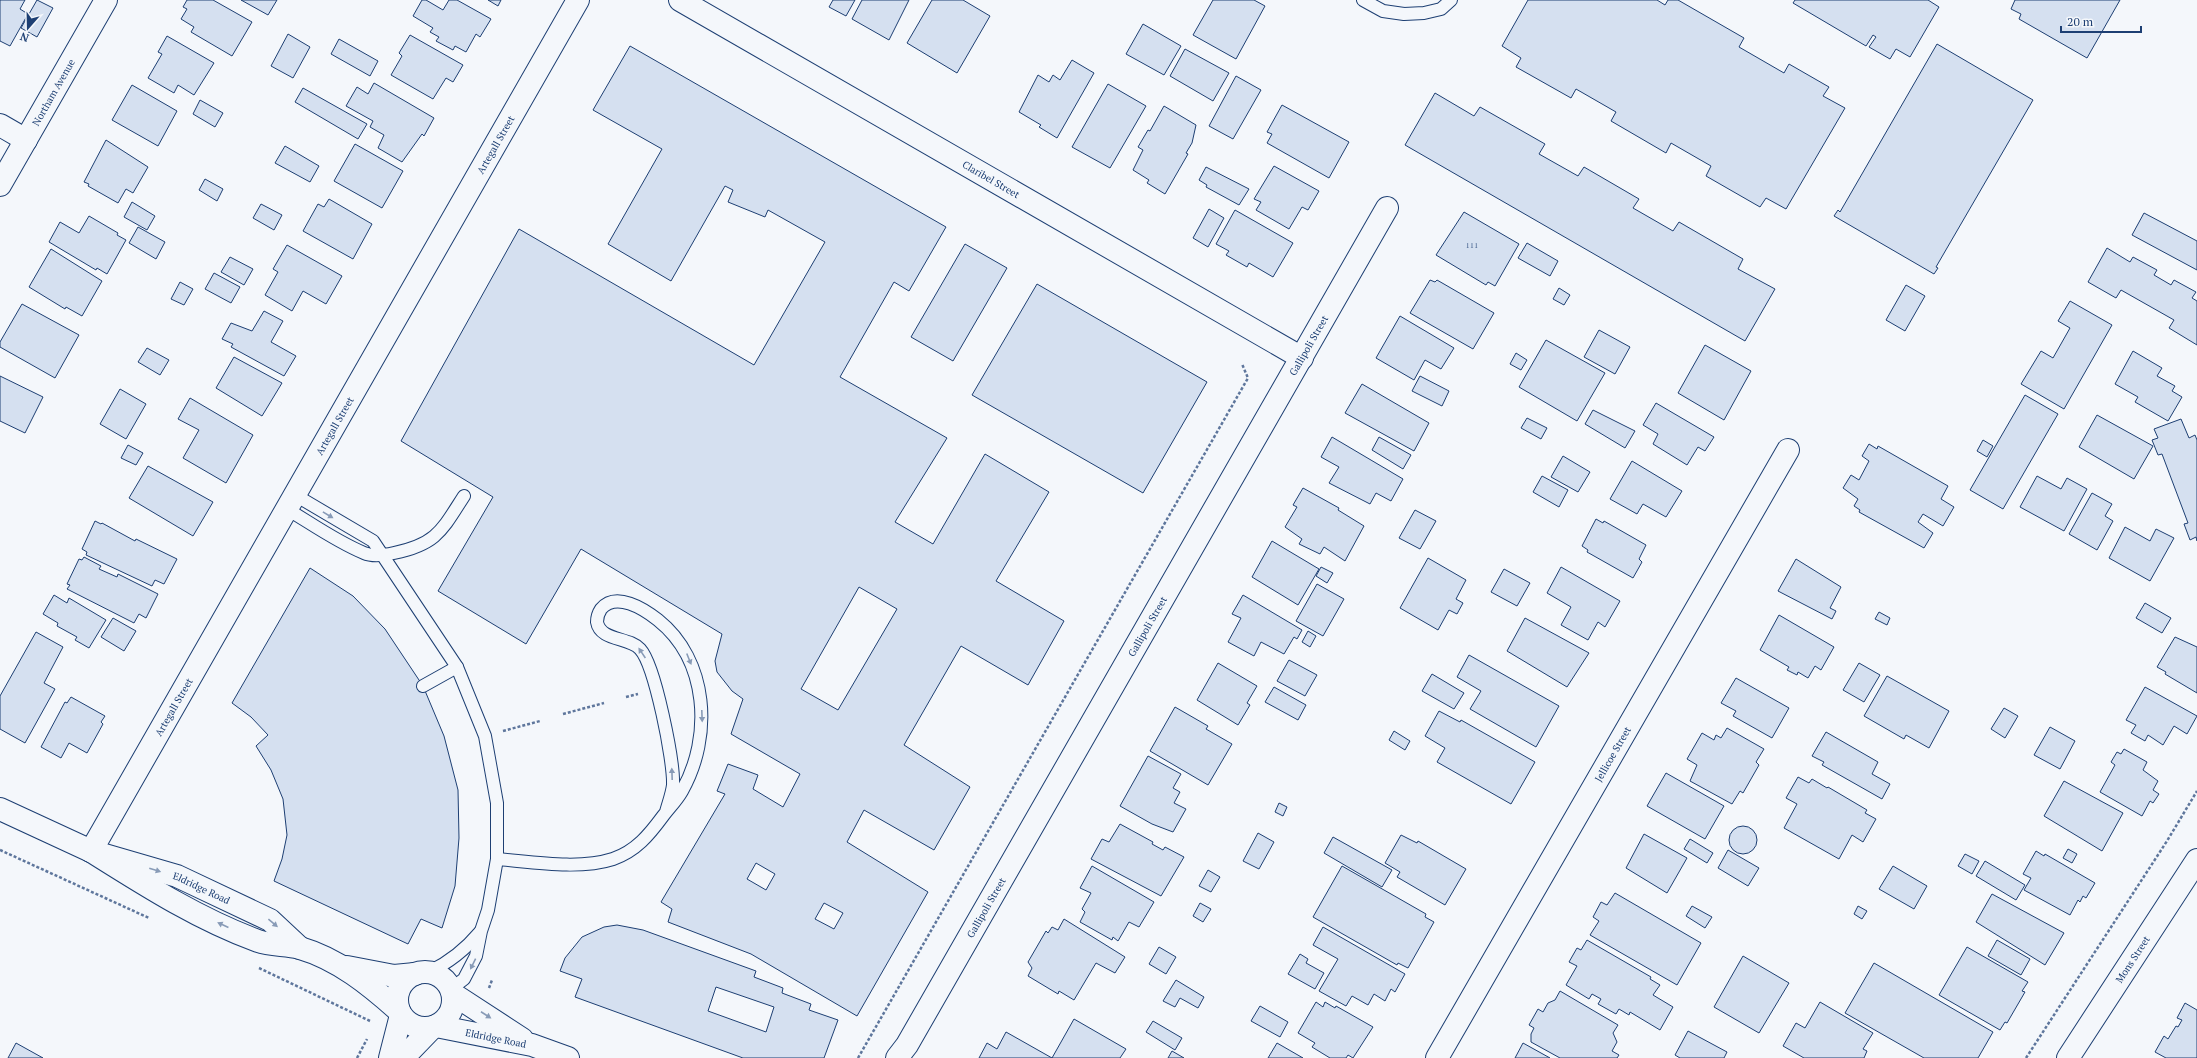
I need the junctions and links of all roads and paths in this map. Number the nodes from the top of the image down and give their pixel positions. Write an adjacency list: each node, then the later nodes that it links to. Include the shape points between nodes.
1 (106, 0): 7 (street, Northam Avenue)
2 (578, 0): 14 (street, Artegall Street)
3 (680, 0): 10 (street, Claribel Street)
4 (1363, 0): 5 (lane, via 1383,11 1424,14 1441,9)
5 (1451, 0)
6 (0, 125): 7 (street)
7 (26, 140): 8 (street, Northam Avenue)
8 (0, 185)
9 (1387, 208): 10 (street, Gallipoli Street)
10 (1302, 358): 37 (street, Gallipoli Street)
11 (1242, 364): 41 (path, via 1248,378)
12 (1788, 450): 42 (street, Jellicoe Street)
13 (464, 496): 15 (lane, via 445,525 430,541 407,550)
14 (291, 502): 15 (lane, one-way to 15, via 373,541); 15 (lane, via 365,554); 27 (street, Artegall Street)
15 (382, 555): 16 (lane)
16 (457, 667): 17 (lane); 28 (lane, via 486,736 497,804)
17 (423, 686)
18 (644, 692): 19 (path)
19 (626, 697)
20 (604, 703): 21 (path)
21 (563, 714)
22 (540, 721): 23 (path)
23 (500, 732)
24 (2197, 791): 43 (path)
25 (0, 809): 27 (street, Eldridge Road)
26 (666, 812): 26 (lane, one-way to 26, via 673,786 672,761 644,654 630,642 614,638 602,630 597,622 598,612 605,604 616,601 633,605 648,613 677,638 688,657 701,696 702,725 693,764 682,791); 28 (lane, via 636,848 612,859 577,864)
27 (91, 851): 31 (street, Eldridge Road, via 177,876 270,920 300,948)
28 (497, 859): 30 (lane, via 488,910)
29 (2197, 860): 44 (street, Mons Street)
30 (481, 931): 32 (lane, via 467,948 445,964); 33 (lane, one-way to 33, via 472,966)
31 (344, 967): 32 (street, Eldridge Road, via 394,976); 34 (street, Eldridge Road)
32 (422, 973): 33 (street, via 443,978); 34 (street, via 403,983 398,991)
33 (452, 991): 35 (street, via 454,1004 450,1013 445,1021); 36 (street, Eldridge Road, one-way to 36)
34 (400, 1013): 35 (street, via 417,1027); 38 (street)
35 (434, 1027): 36 (street, Eldridge Road); 39 (street)
36 (532, 1045): 40 (street, Eldridge Road)
37 (902, 1054)
38 (390, 1058)
39 (403, 1058)
40 (568, 1058)
41 (858, 1058)
42 (1437, 1058)
43 (2026, 1058)
44 (2068, 1058)

